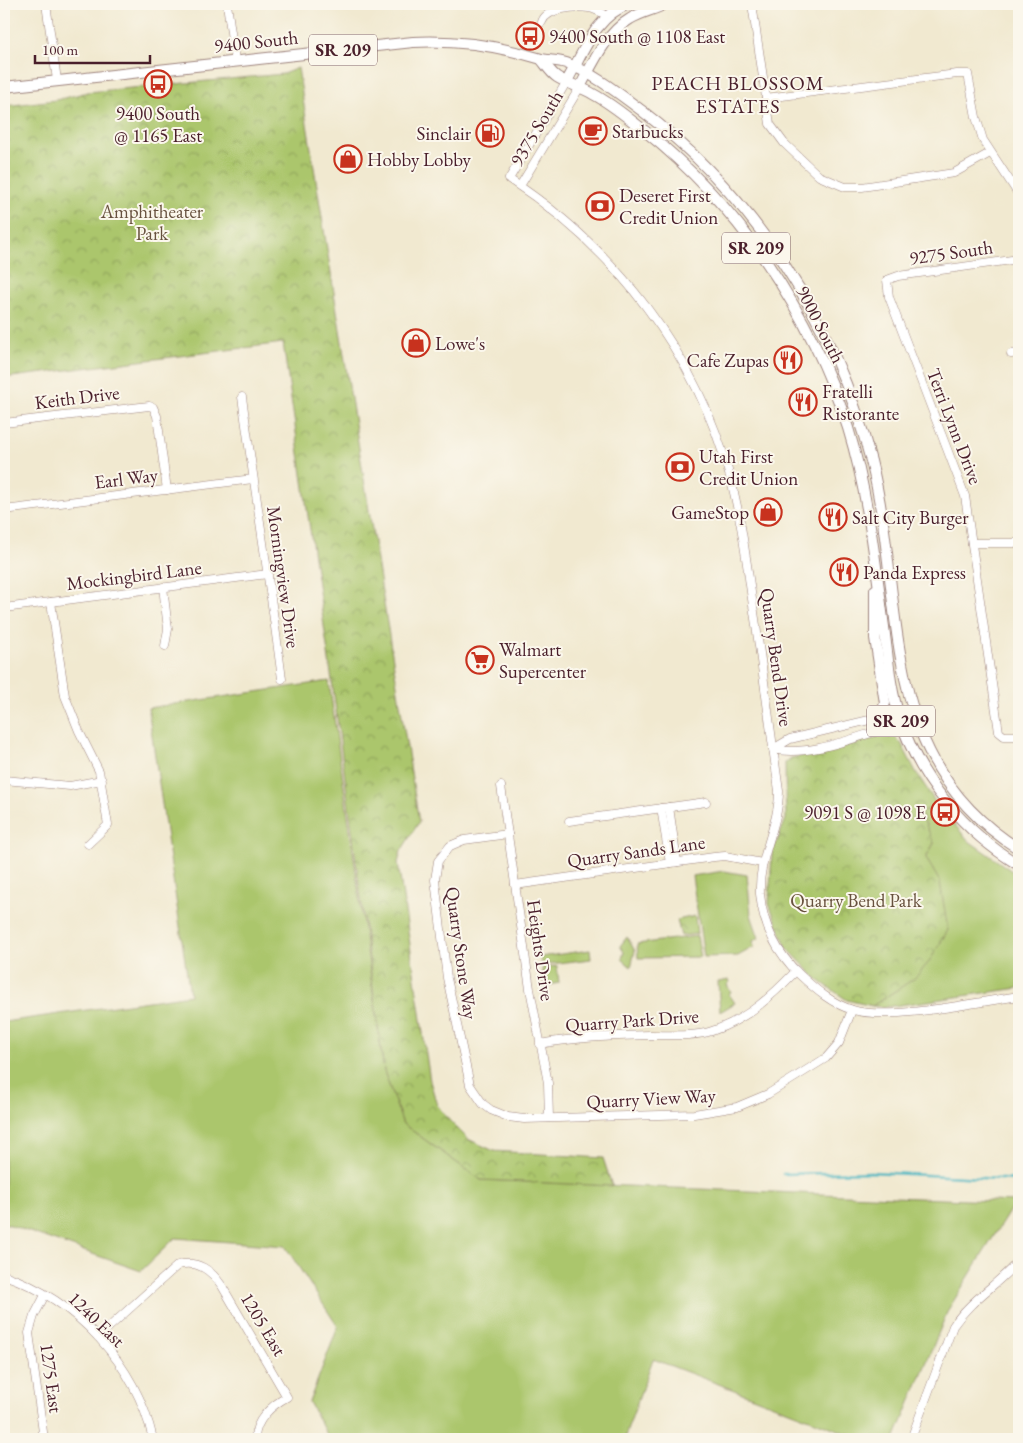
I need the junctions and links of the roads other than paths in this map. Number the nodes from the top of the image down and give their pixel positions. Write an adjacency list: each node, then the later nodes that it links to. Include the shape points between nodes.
1 (46, 4): 12 (street)
2 (227, 4): 9 (street)
3 (629, 4): 6 (main road)
4 (665, 4): 11 (main road, via 636,15 618,28)
5 (752, 4): 16 (street)
6 (608, 16): 7 (street, via 581,8 550,12); 10 (main road, via 595,31)
7 (542, 22)
8 (540, 59): 9 (main road, 9400 South / SR 209, via 496,46 441,41); 10 (main road, 9400 South / SR 209); 13 (main road, SR 209, via 556,77)
9 (235, 61): 12 (main road, 9400 South / SR 209)
10 (575, 67): 11 (main road, 9000 South / SR 209); 13 (main road)
11 (587, 74): 15 (main road); 33 (main road, 9000 South / SR 209, via 651,118 710,171 750,217 787,268 834,354 858,419 880,502)
12 (57, 80): 14 (main road, 9400 South / SR 209)
13 (567, 81): 15 (main road, 9000 South / SR 209); 18 (street, 9375 South)
14 (4, 86)
15 (580, 87): 19 (street, 9375 South); 31 (main road, 9000 South / SR 209, via 630,119 679,160 742,229 780,283 812,339 846,422 864,490)
16 (766, 98): 17 (street, via 770,124 784,143 819,176 845,187 954,173); 17 (street, via 964,73 969,77 978,128)
17 (990, 153): 20 (street)
18 (509, 180): 19 (street, Quarry Bend Drive)
19 (520, 186): 41 (street, Quarry Bend Drive, via 572,226 636,292 679,356 705,408 723,453 741,519)
20 (1019, 195)
21 (1019, 259): 22 (street, 9275 South)
22 (888, 280): 29 (street, Terri Lynn Drive, via 889,297 961,482)
23 (242, 397): 25 (street, Morningview Drive)
24 (4, 422): 26 (street, Keith Drive, via 139,405 153,408)
25 (253, 478): 26 (street, Earl Way); 30 (street, Morningview Drive)
26 (167, 490): 27 (street, Earl Way)
27 (4, 510)
28 (1019, 542): 29 (street)
29 (972, 544): 40 (street, Terri Lynn Drive, via 996,722 1000,735)
30 (268, 574): 32 (street, Mockingbird Lane); 37 (street, Morningview Drive)
31 (877, 574): 38 (main road, via 874,626 886,703); 39 (main road, 9000 South / SR 209)
32 (163, 588): 34 (street, Mockingbird Lane); 36 (street, via 168,629)
33 (893, 594): 39 (main road, via 893,643 902,704); 45 (main road, 9000 South / SR 209, via 904,675 914,717 930,755)
34 (51, 602): 35 (street, Mockingbird Lane); 43 (street, via 65,696)
35 (4, 608)
36 (165, 646)
37 (282, 679)
38 (881, 716): 39 (street); 41 (street, via 790,739)
39 (899, 717): 41 (street, via 887,728 827,745 786,752); 45 (main road, via 911,731 930,769); 54 (main road, 9000 South / SR 209, via 919,763 946,802 981,838)
40 (1019, 736)
41 (773, 749): 53 (street, Quarry Bend Drive, via 779,804)
42 (4, 780): 43 (street, via 70,786)
43 (102, 780): 50 (street, via 108,825)
44 (502, 786): 49 (street, Heights Drive)
45 (953, 790): 51 (main road, 9000 South / SR 209, via 981,820)
46 (706, 802): 47 (street)
47 (665, 808): 48 (street); 52 (street)
48 (569, 821)
49 (508, 834): 55 (street, Heights Drive); 60 (street, Quarry Stone Way, via 457,842 443,852 435,870 447,978 466,1074 482,1104)
50 (88, 844)
51 (1019, 849)
52 (674, 863): 53 (street, Quarry Sands Lane, via 725,856); 55 (street, Quarry Sands Lane)
53 (762, 863): 56 (street, Quarry Bend Drive, via 760,894 766,925)
54 (1019, 864)
55 (515, 885): 59 (street, Heights Drive)
56 (796, 971): 58 (street, Quarry Bend Drive, via 831,1001); 59 (street, Quarry Park Drive, via 764,1002 734,1022 712,1031 582,1037)
57 (1019, 996): 58 (street, Quarry Bend Drive, via 895,1013)
58 (852, 1010): 61 (street, Quarry View Way, via 839,1043 826,1058 768,1094 743,1105 694,1114)
59 (540, 1044): 61 (street, Heights Drive, via 548,1083)
60 (500, 1115): 61 (street, Quarry View Way, via 516,1119)
61 (549, 1118)
62 (1019, 1260): 69 (street, via 970,1304 953,1326)
63 (4, 1276): 64 (street, 1240 East)
64 (46, 1295): 65 (street, 1240 East); 66 (street, 1275 East, via 29,1333)
65 (98, 1337): 67 (street, 1240 East, via 132,1384); 68 (street, 1205 East, via 178,1265 194,1264 209,1270 222,1286 287,1397 268,1410)
66 (44, 1439)
67 (153, 1439)
68 (255, 1439)
69 (911, 1439)

